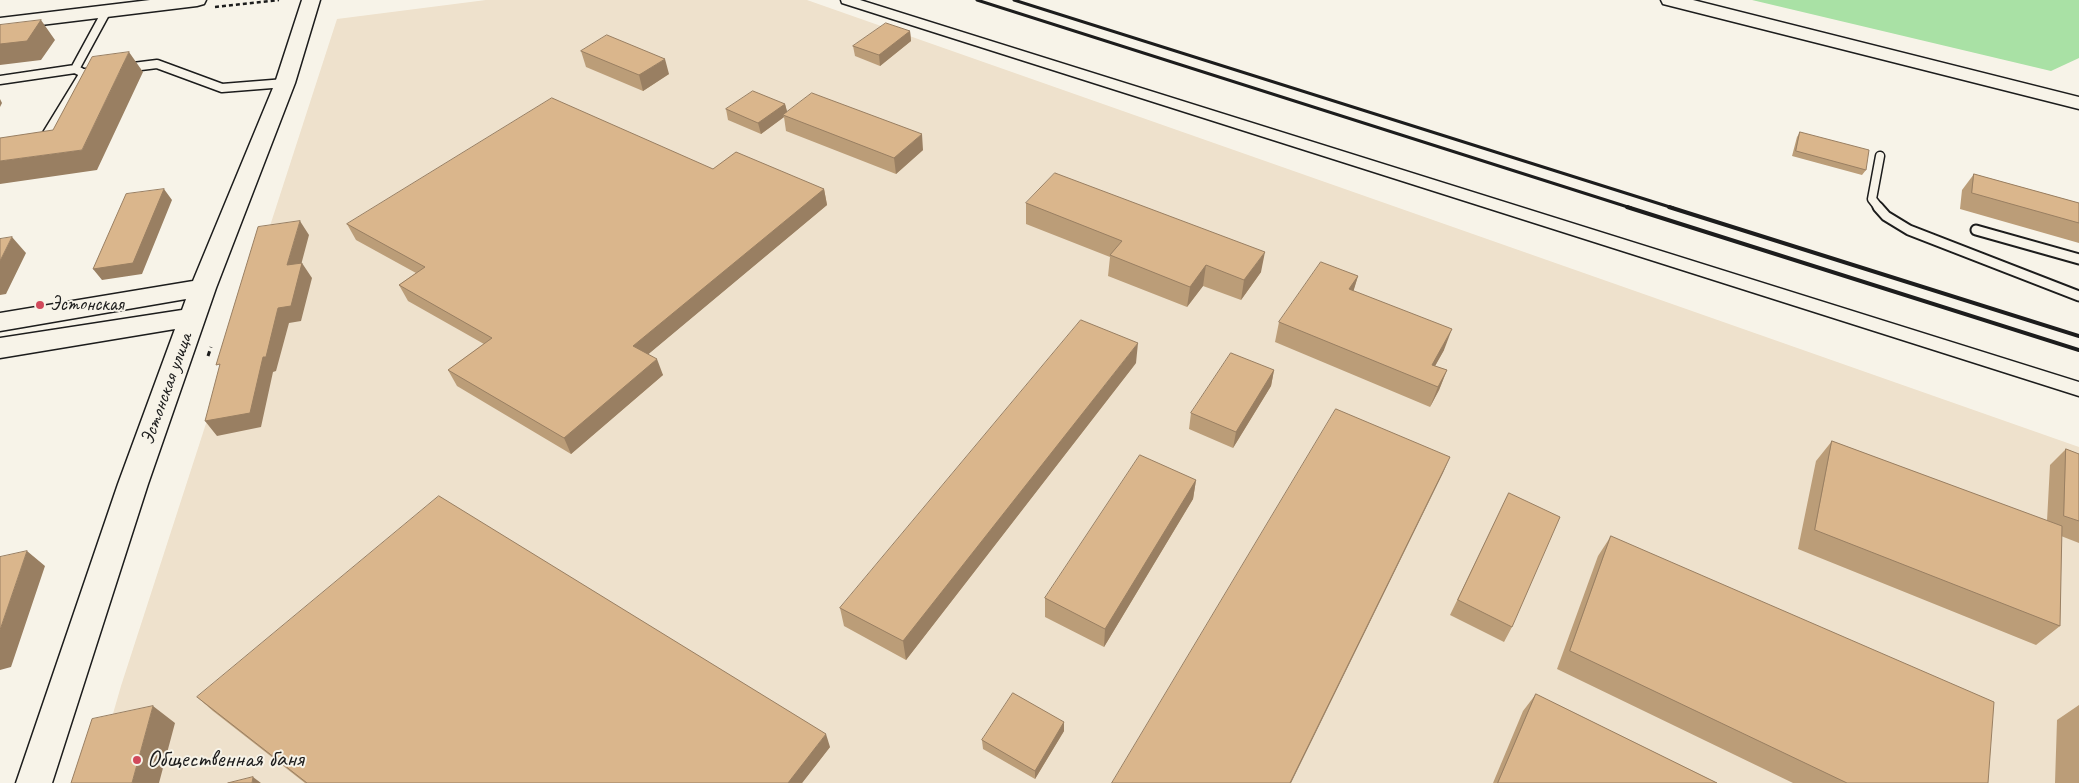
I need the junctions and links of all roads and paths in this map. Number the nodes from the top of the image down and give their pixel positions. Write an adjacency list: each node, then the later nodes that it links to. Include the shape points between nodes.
1 (197, 0): 5 (street)
2 (311, 0): 12 (street, Эстонская улица)
3 (846, 0): 23 (street)
4 (1670, 0): 13 (street)
5 (106, 12): 6 (street); 8 (lane)
6 (0, 24)
7 (120, 68): 12 (lane, via 157,64 222,88)
8 (75, 69): 10 (lane); 11 (lane)
9 (93, 72): 10 (lane)
10 (84, 73): 14 (lane, via 43,140)
11 (0, 80)
12 (285, 82): 18 (street, Эстонская улица)
13 (2079, 102)
14 (34, 141)
15 (1880, 156): 19 (lane, via 1872,199 1886,216 1909,230)
16 (1976, 230): 17 (lane)
17 (2079, 259)
18 (203, 288): 20 (street, Эстонская улица); 21 (street)
19 (2079, 296)
20 (193, 317): 22 (street); 24 (street, Эстонская улица, via 133,484)
21 (0, 322)
22 (0, 348)
23 (2079, 389)
24 (34, 783)

